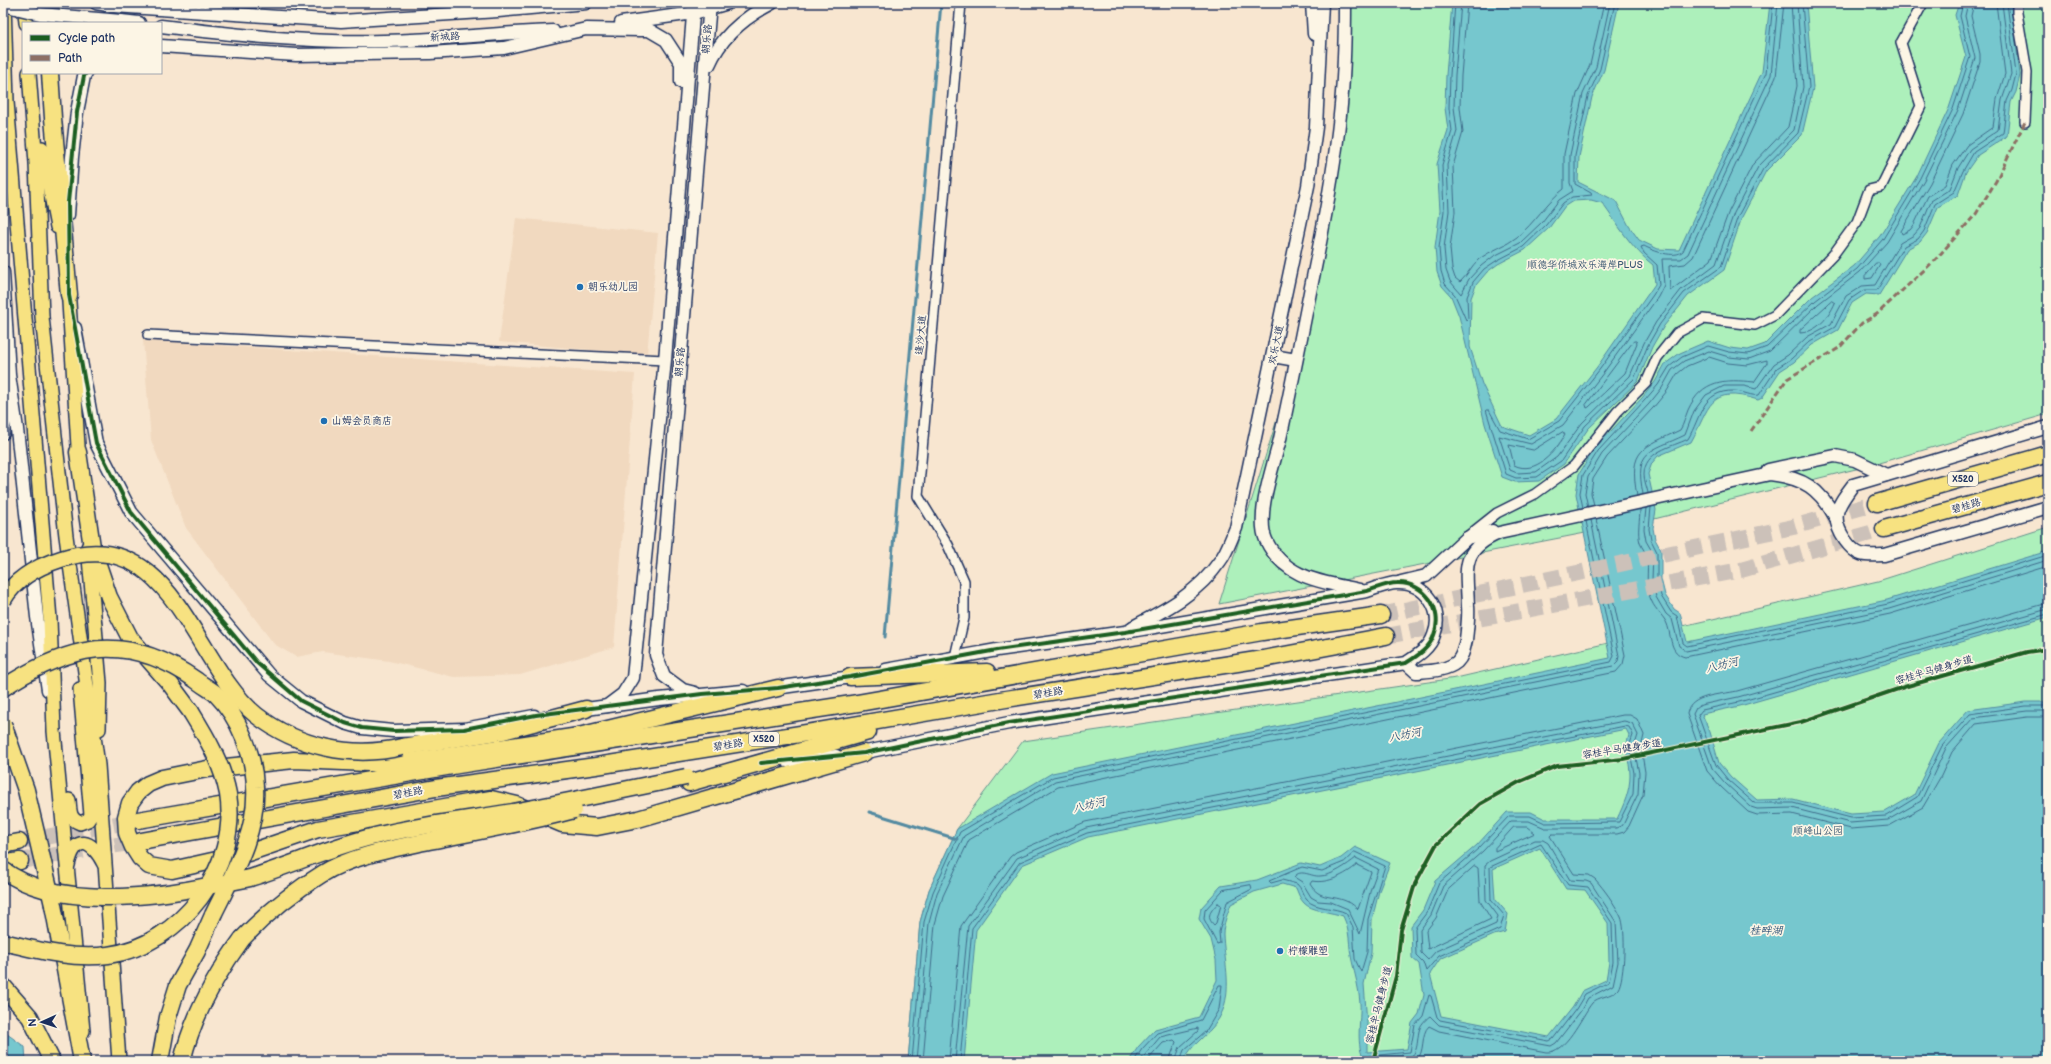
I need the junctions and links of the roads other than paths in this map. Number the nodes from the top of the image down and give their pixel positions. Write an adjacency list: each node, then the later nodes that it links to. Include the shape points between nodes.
1 (24, 3): 16 (main road)
2 (96, 3): 3 (street, via 269,18 341,21)
3 (586, 3)
4 (728, 3): 14 (street, 新城路)
5 (772, 3): 26 (street, via 751,13 732,30 715,51)
6 (961, 3): 62 (street, 逢沙大道, via 918,496 948,545 964,581 964,618)
7 (1312, 3): 29 (street)
8 (1322, 3): 29 (street, 欢乐大道)
9 (1345, 3): 37 (street, via 1344,77 1335,159)
10 (1923, 3): 51 (street, via 1901,43 1921,106 1881,187 1869,190 1857,222 1834,255 1775,315 1755,325 1702,319 1677,333 1657,358 1646,383 1617,412 1574,466 1535,494 1497,513)
11 (2017, 3): 30 (street, via 2027,72)
12 (4, 4): 18 (street, bridge, via 40,14); 28 (main road)
13 (54, 4): 17 (highway)
14 (710, 6): 15 (street, 新城路); 26 (street, 朝乐路)
15 (694, 8): 20 (street, 新城路); 31 (street, 朝乐路)
16 (26, 22)
17 (52, 22)
18 (128, 22)
19 (162, 26): 20 (street, 新城路, via 311,41 386,41)
20 (586, 29): 21 (street, via 504,48 430,54 296,54); 31 (street, via 649,30 666,40 681,63)
21 (162, 46)
22 (29, 74): 27 (main road)
23 (50, 74): 33 (highway)
24 (85, 74): 33 (street, via 77,112 69,187)
25 (3, 79): 28 (main road)
26 (704, 79): 58 (street, 朝乐路)
27 (31, 90): 33 (main road); 61 (main road, via 42,317)
28 (7, 102): 56 (main road)
29 (1318, 107): 35 (street, 欢乐大道, via 1308,186)
30 (2025, 122)
31 (684, 130): 36 (street, 朝乐路)
32 (3, 272): 38 (street)
33 (69, 295): 41 (main road); 70 (street, via 96,443 131,512 257,663 301,701 345,723 362,728 393,731 464,729 536,715)
34 (148, 335): 36 (street)
35 (1274, 356): 37 (street); 59 (street, 欢乐大道, via 1236,528 1221,560 1205,581 1184,599)
36 (665, 360): 57 (street, 朝乐路)
37 (1296, 360): 53 (street, via 1264,510 1266,538 1275,555 1290,569 1306,578)
38 (10, 375): 40 (street); 73 (street, via 37,617)
39 (2048, 427): 43 (street)
40 (3, 433)
41 (78, 452): 78 (main road, via 100,683); 89 (highway, bridge, via 92,547 109,597 130,638 191,712 219,761 230,811 225,847 219,868 191,909 160,936 129,950 109,955 75,956)
42 (2048, 454): 46 (highway, X520)
43 (1886, 475): 44 (street, via 1855,460 1835,456); 48 (street, via 1853,485 1841,501)
44 (1717, 483): 48 (street, via 1770,474 1791,476 1808,485 1826,500); 49 (street)
45 (2048, 483): 50 (highway, 碧桂路)
46 (1877, 503)
47 (2048, 507): 48 (street, via 1884,555 1865,556 1852,551 1836,528)
48 (1836, 518)
49 (1515, 527): 51 (street); 63 (street, via 1484,540 1468,559 1468,627 1463,653 1456,663 1438,670 1416,672)
50 (1884, 529)
51 (1467, 538): 52 (street, via 1426,576)
52 (1396, 583): 53 (street); 63 (street, via 1416,586 1423,591 1435,608 1438,620 1434,636 1427,647)
53 (1368, 591): 59 (street)
54 (3, 600): 70 (highway, bridge, via 29,574 46,564 84,555 101,554 116,557 147,572 159,583 182,610 227,684 242,702 284,732 314,745 357,752 402,747 503,731)
55 (1381, 615): 64 (highway, X520, via 1262,632)
56 (50, 619): 61 (main road, via 71,816 80,823 88,820 91,815 80,708); 73 (main road)
57 (639, 620): 58 (street, via 641,638 646,641 652,638); 69 (street, 朝乐路, via 633,678 624,694)
58 (659, 621): 68 (street, 朝乐路, via 656,655 664,676 683,690)
59 (1124, 632): 62 (street)
60 (1386, 636): 71 (highway, 碧桂路 / X520, via 1263,659)
61 (79, 637): 78 (main road)
62 (955, 657): 65 (street)
63 (1406, 663): 75 (street, via 1009,723)
64 (1053, 670): 65 (highway); 76 (highway, X520)
65 (850, 677): 67 (street)
66 (3, 688): 97 (highway, bridge, via 37,668 66,657 85,651 125,649 160,658 216,694 234,719 247,745 255,787 254,812 247,840 197,951 178,984 168,1017)
67 (778, 688): 68 (street); 74 (highway)
68 (702, 694): 69 (street)
69 (607, 706): 70 (street)
70 (586, 709)
71 (937, 712): 77 (highway); 81 (highway, 碧桂路 / X520, via 596,766 436,788)
72 (3, 724): 90 (highway, bridge, via 26,790 53,905)
73 (54, 731): 87 (main road)
74 (578, 736): 75 (highway, via 393,764 294,760 207,769 162,778 148,784 130,803 126,817 128,833 133,847 145,862 157,868 172,870 248,853 318,829 491,799 517,805 562,824 597,827 638,818); 76 (highway)
75 (864, 753): 77 (street)
76 (489, 761): 80 (highway, X520)
77 (762, 763): 79 (highway)
78 (98, 765): 86 (main road)
79 (688, 780): 88 (highway, bridge, via 387,833 335,847 249,878 183,891 112,898 77,894 28,884); 98 (highway, bridge, via 541,818 389,849 322,873 270,913 232,952 202,1005 188,1037)
80 (138, 820)
81 (141, 841)
82 (19, 842): 83 (highway)
83 (3, 845)
84 (20, 861): 85 (highway)
85 (3, 864)
86 (105, 866): 87 (main road, via 92,847 82,843 75,848); 96 (main road)
87 (67, 869): 95 (main road)
88 (3, 870)
89 (3, 942)
90 (67, 979): 93 (highway); 94 (highway)
91 (3, 986): 92 (highway, via 30,1017)
92 (52, 1061)
93 (73, 1061)
94 (82, 1061)
95 (86, 1061)
96 (119, 1061)
97 (160, 1061)
98 (182, 1061)

